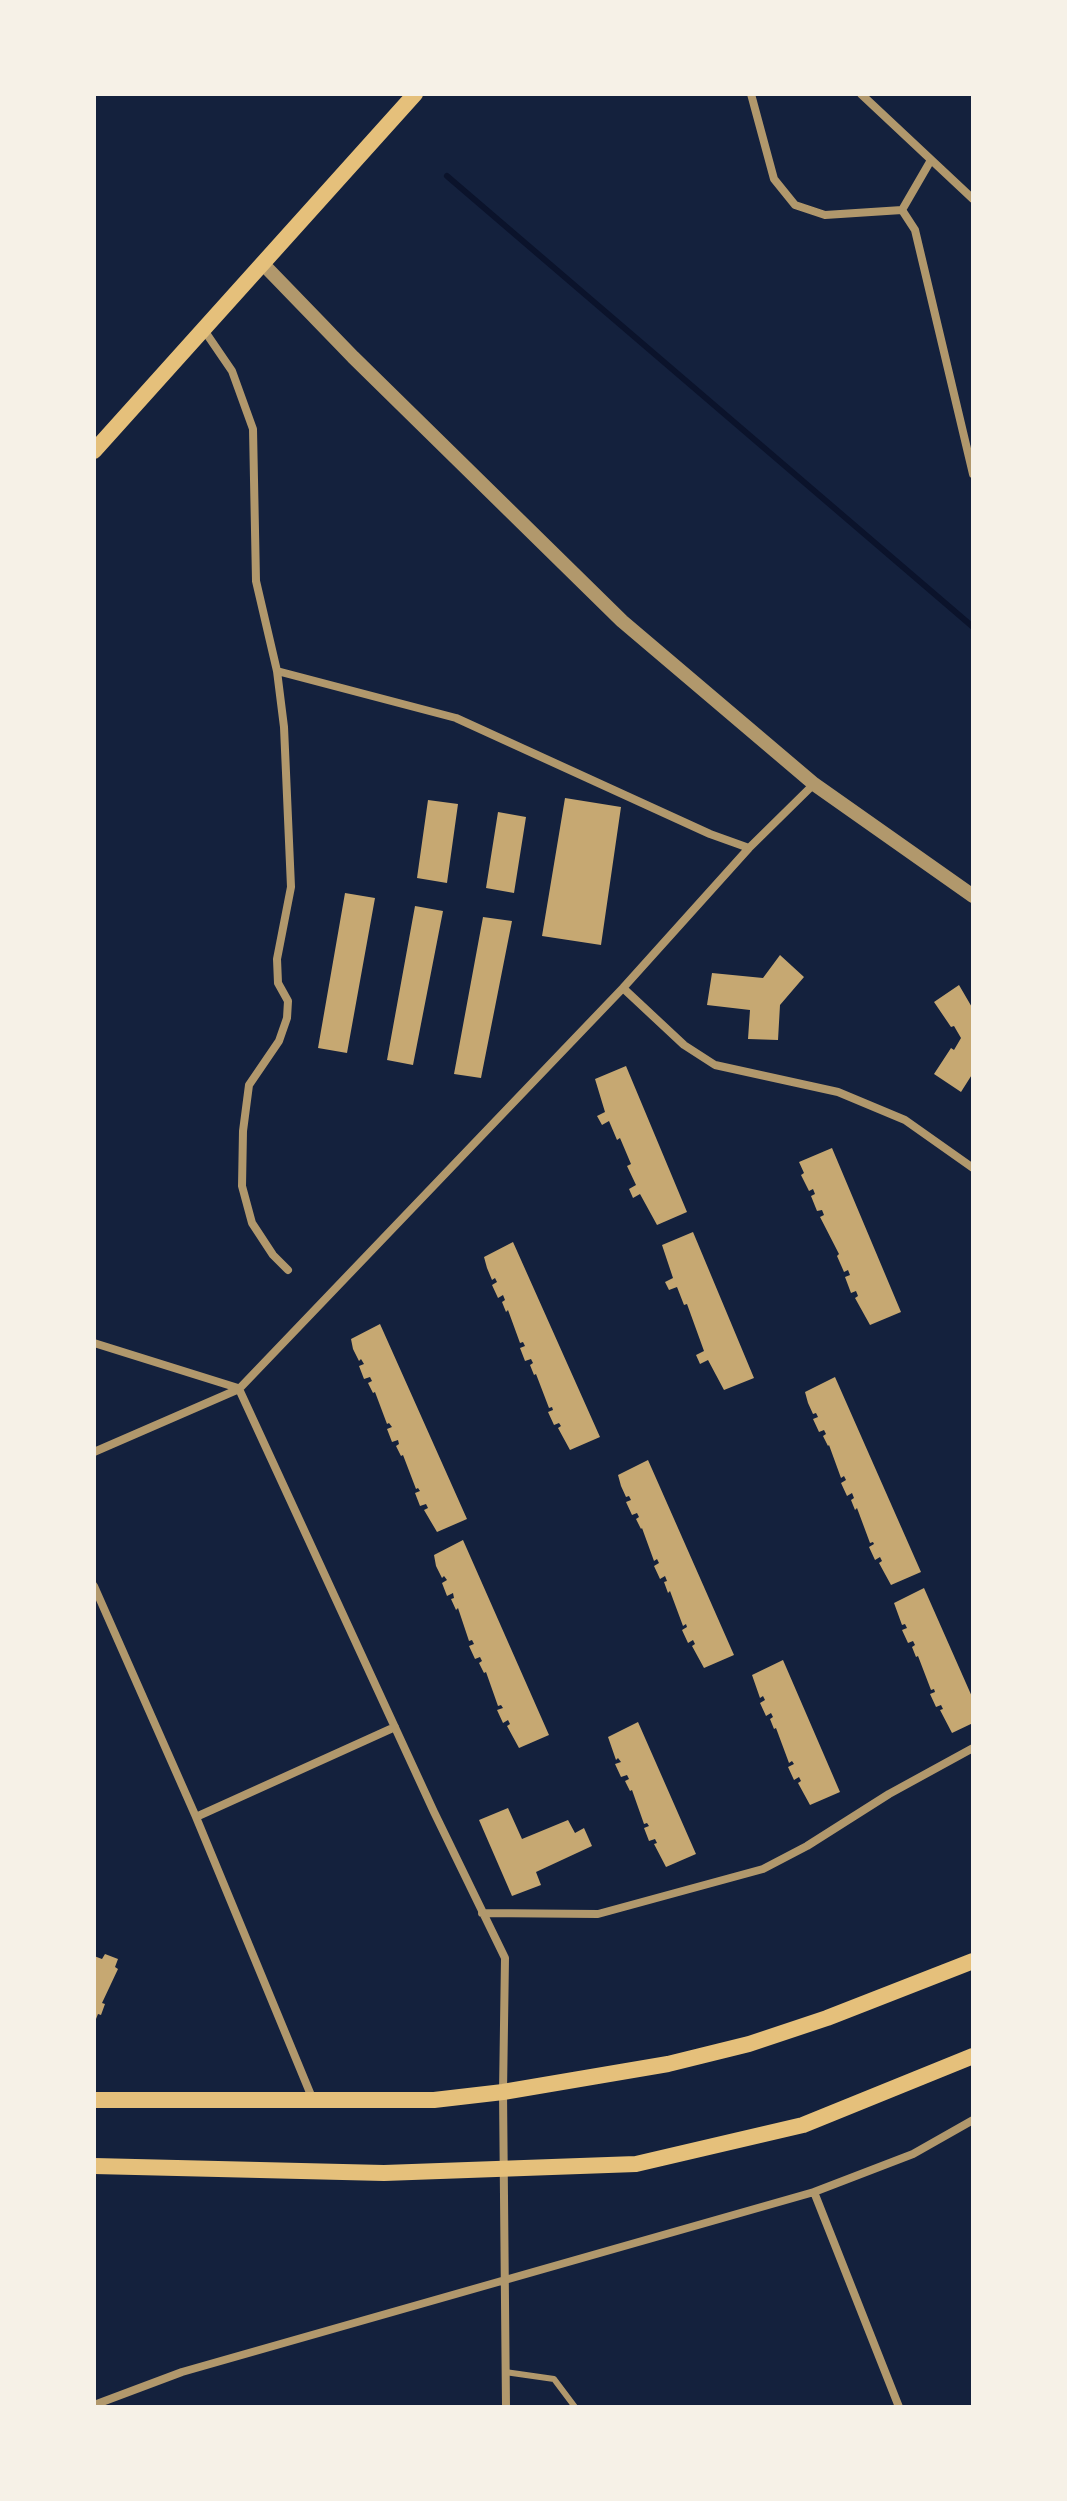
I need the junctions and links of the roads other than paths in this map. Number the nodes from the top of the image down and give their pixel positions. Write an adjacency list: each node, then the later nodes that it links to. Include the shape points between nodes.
1 (415, 94): 7 (main road)
2 (751, 94): 6 (street, via 774,179 795,205 825,215)
3 (861, 94): 4 (street)
4 (931, 160): 5 (street); 6 (street)
5 (973, 199)
6 (902, 210): 10 (street, via 915,230)
7 (263, 264): 8 (main road); 12 (street, via 622,621)
8 (204, 330): 9 (main road); 11 (street, via 232,371 253,429 256,581)
9 (94, 451)
10 (973, 474)
11 (277, 671): 13 (street, via 456,718); 17 (street, via 291,887 277,959 287,1018 279,1041 249,1085 242,1186 252,1223)
12 (814, 784): 13 (street); 14 (street)
13 (749, 848): 15 (street)
14 (973, 896)
15 (623, 988): 16 (street, via 684,1045 715,1065 838,1092 905,1120); 19 (street)
16 (973, 1168)
17 (288, 1270)
18 (94, 1343): 19 (street)
19 (239, 1389): 20 (street); 22 (street)
20 (94, 1452)
21 (94, 1586): 24 (street)
22 (395, 1727): 24 (street); 25 (street)
23 (973, 1748): 25 (street, via 763,1869 598,1914)
24 (196, 1817): 30 (street)
25 (482, 1913): 28 (street, via 505,1958)
26 (973, 1961): 28 (main road, via 749,2044 668,2064)
27 (973, 2056): 33 (main road, via 803,2125 636,2164)
28 (503, 2092): 30 (main road, via 434,2100); 33 (street)
29 (94, 2100): 30 (main road)
30 (313, 2100)
31 (973, 2120): 34 (street, via 913,2154)
32 (94, 2166): 33 (main road, via 384,2173)
33 (504, 2168): 35 (street)
34 (814, 2192): 35 (street); 40 (street)
35 (506, 2279): 36 (street); 37 (street, via 182,2372)
36 (505, 2372): 38 (street); 39 (lane, via 554,2379)
37 (94, 2405)
38 (506, 2407)
39 (575, 2407)
40 (899, 2407)

